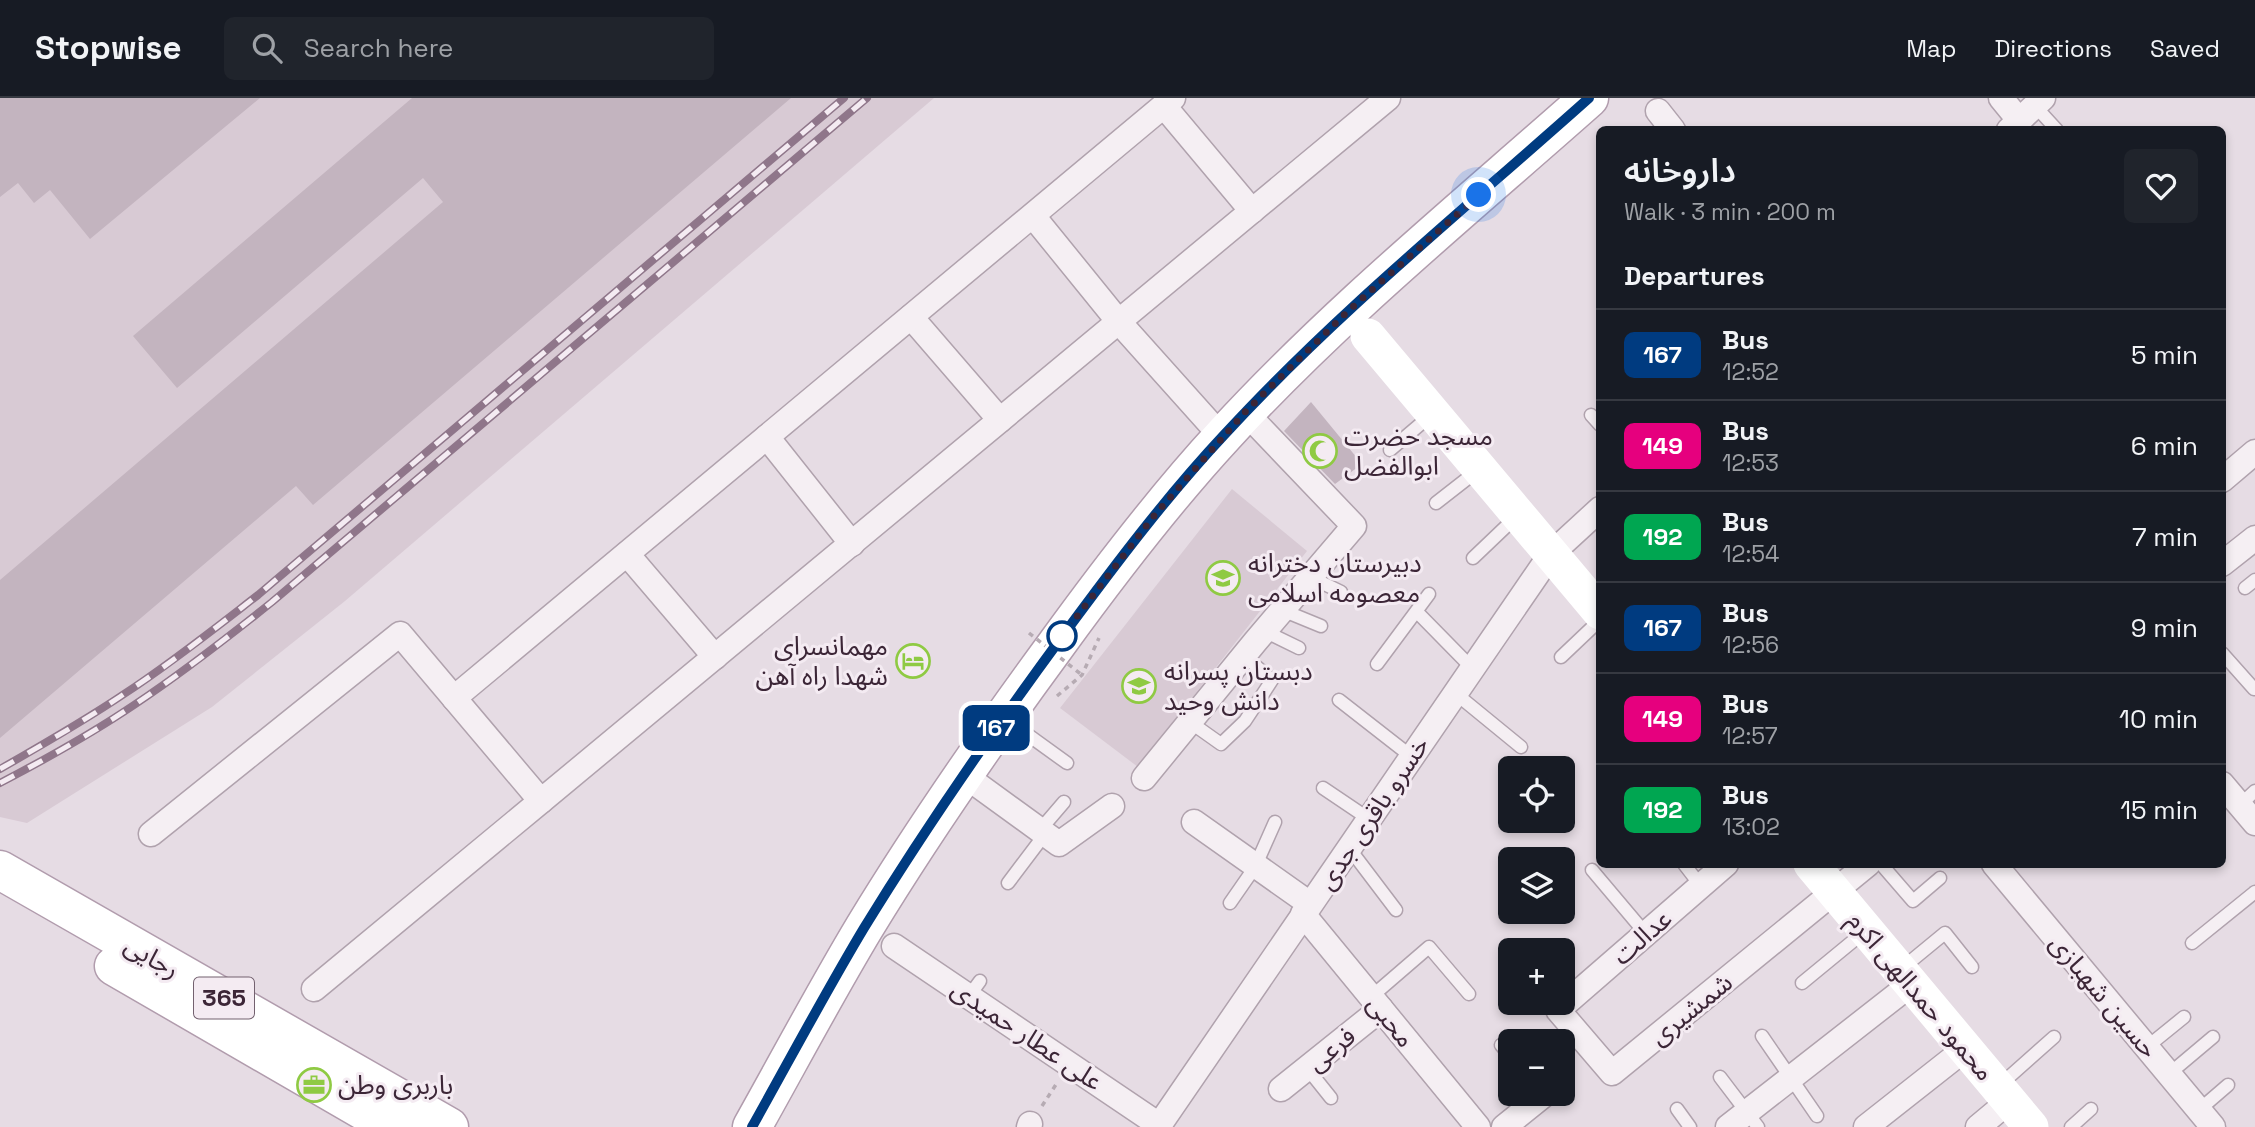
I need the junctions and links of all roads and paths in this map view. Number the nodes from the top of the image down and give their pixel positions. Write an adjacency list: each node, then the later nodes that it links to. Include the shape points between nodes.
1 (1589, 98): 14 (main road, via 1347,312)
2 (2001, 98): 5 (street)
3 (1378, 101): 7 (street)
4 (1169, 102): 7 (street); 8 (street)
5 (2026, 113): 6 (lane)
6 (2050, 126)
7 (1252, 211): 10 (street)
8 (1033, 216): 9 (street); 10 (street)
9 (911, 317): 13 (street); 15 (street)
10 (1119, 322): 13 (street); 14 (street)
11 (1368, 336): 12 (street)
12 (1433, 413): 16 (lane); 18 (street)
13 (1000, 420): 24 (street)
14 (1233, 425): 29 (street, via 1353,526); 53 (main road, via 1112,569)
15 (767, 438): 24 (street); 25 (street)
16 (1390, 450)
17 (2255, 452): 19 (street)
18 (1480, 469): 20 (lane); 22 (street)
19 (2226, 477)
20 (1436, 503)
21 (1596, 513): 26 (street, خسرو باقری جدی)
22 (1518, 515): 26 (street); 27 (lane)
23 (2255, 538): 28 (street)
24 (852, 544): 42 (street)
25 (627, 554): 42 (street); 51 (street)
26 (1551, 554): 32 (street); 46 (street, خسرو باقری جدی)
27 (1473, 558)
28 (2226, 561)
29 (1310, 577): 30 (lane); 34 (street)
30 (1341, 593)
31 (1429, 594): 35 (lane)
32 (1596, 604)
33 (1596, 606): 43 (lane)
34 (1282, 610): 36 (lane); 37 (street)
35 (1417, 612): 45 (lane); 46 (lane)
36 (1321, 626)
37 (1264, 631): 40 (lane); 41 (street)
38 (1029, 633): 47 (path, bridge)
39 (1099, 638): 47 (path)
40 (1299, 648)
41 (1244, 656): 54 (street); 54 (lane, via 1272,680 1245,721 1221,744)
42 (715, 657): 62 (street)
43 (1561, 657)
44 (2226, 658): 48 (lane)
45 (1377, 664)
46 (1472, 668): 49 (street, خسرو باقری جدی)
47 (1082, 675): 50 (path)
48 (2254, 689)
49 (1455, 693): 55 (lane); 56 (street, خسرو باقری جدی)
50 (1057, 696)
51 (454, 698): 62 (street); 69 (street, via 400,635)
52 (1339, 700): 56 (lane)
53 (1003, 717): 57 (lane); 58 (main road)
54 (1190, 722): 59 (street)
55 (1521, 747)
56 (1412, 757): 66 (street, خسرو باقری جدی)
57 (1068, 763)
58 (964, 775): 70 (street); 127 (main road, via 864,928)
59 (1144, 778)
60 (2226, 787): 65 (street)
61 (1323, 788): 66 (lane)
62 (541, 801): 97 (street)
63 (1064, 802): 70 (lane)
64 (1112, 806): 70 (street)
65 (2250, 806)
66 (1369, 819): 71 (street, خسرو باقری جدی)
67 (1194, 822): 72 (street, محبی)
68 (1275, 822): 72 (lane)
69 (150, 834)
70 (1048, 836): 82 (lane)
71 (1349, 848): 88 (street, خسرو باقری جدی); 89 (lane)
72 (1255, 867): 87 (lane); 88 (street, محبی)
73 (1687, 868): 83 (lane)
74 (1721, 868): 83 (street, عدالت)
75 (1814, 868): 85 (street, محمود حمدالهی اکرم)
76 (1863, 868): 85 (street)
77 (1884, 868): 81 (lane, via 1913,901)
78 (1997, 868): 106 (street, حسین شهبازی)
79 (0, 870): 126 (main road, رجایی / 365)
80 (1592, 870): 91 (lane)
81 (1940, 877)
82 (1008, 883)
83 (1701, 886): 91 (street, عدالت)
84 (2255, 892): 92 (lane)
85 (1835, 893): 90 (street, محمود حمدالهی اکرم); 101 (street, شمشیری, via 1612,1073)
86 (0, 900): 125 (main road, رجایی / 365)
87 (1230, 903)
88 (1307, 909): 100 (street, محبی); 124 (street, خسرو باقری جدی)
89 (1396, 910)
90 (1866, 930): 95 (street, محمود حمدالهی اکرم); 96 (lane)
91 (1646, 934): 98 (street, عدالت)
92 (2192, 943)
93 (894, 946): 108 (street, علی عطار حمیدی, via 974,988)
94 (1972, 967): 95 (lane, via 1945,933)
95 (1905, 977): 107 (street, محمود حمدالهی اکرم); 112 (street)
96 (1802, 983)
97 (314, 989)
98 (1575, 990)
99 (1469, 994): 100 (lane, via 1429,947)
100 (1376, 1003): 109 (street, فرعی); 128 (street, محبی)
101 (1563, 1015)
102 (2184, 1017): 106 (lane)
103 (1762, 1036): 112 (lane)
104 (2054, 1037): 116 (lane)
105 (2213, 1037): 110 (lane)
106 (2147, 1047): 110 (street, حسین شهبازی)
107 (1965, 1049): 116 (street, محمود حمدالهی اکرم); 131 (street)
108 (1069, 1064): 123 (path); 124 (street, علی عطار حمیدی)
109 (1307, 1068): 114 (street, فرعی); 115 (lane)
110 (2169, 1074): 121 (street, حسین شهبازی)
111 (1720, 1077): 122 (lane)
112 (1790, 1079): 120 (lane); 122 (street)
113 (2228, 1085): 121 (lane)
114 (1281, 1089)
115 (1331, 1098)
116 (2012, 1105): 132 (street)
117 (1529, 1106): 129 (street)
118 (1677, 1109): 130 (lane)
119 (2091, 1109): 133 (lane)
120 (1817, 1116)
121 (2206, 1119)
122 (1744, 1122)
123 (1029, 1126)
124 (1158, 1126)
125 (392, 1127)
126 (449, 1127)
127 (752, 1127)
128 (1478, 1127)
129 (1504, 1127)
130 (1690, 1127)
131 (1866, 1127)
132 (1978, 1127)
133 (2071, 1127)

